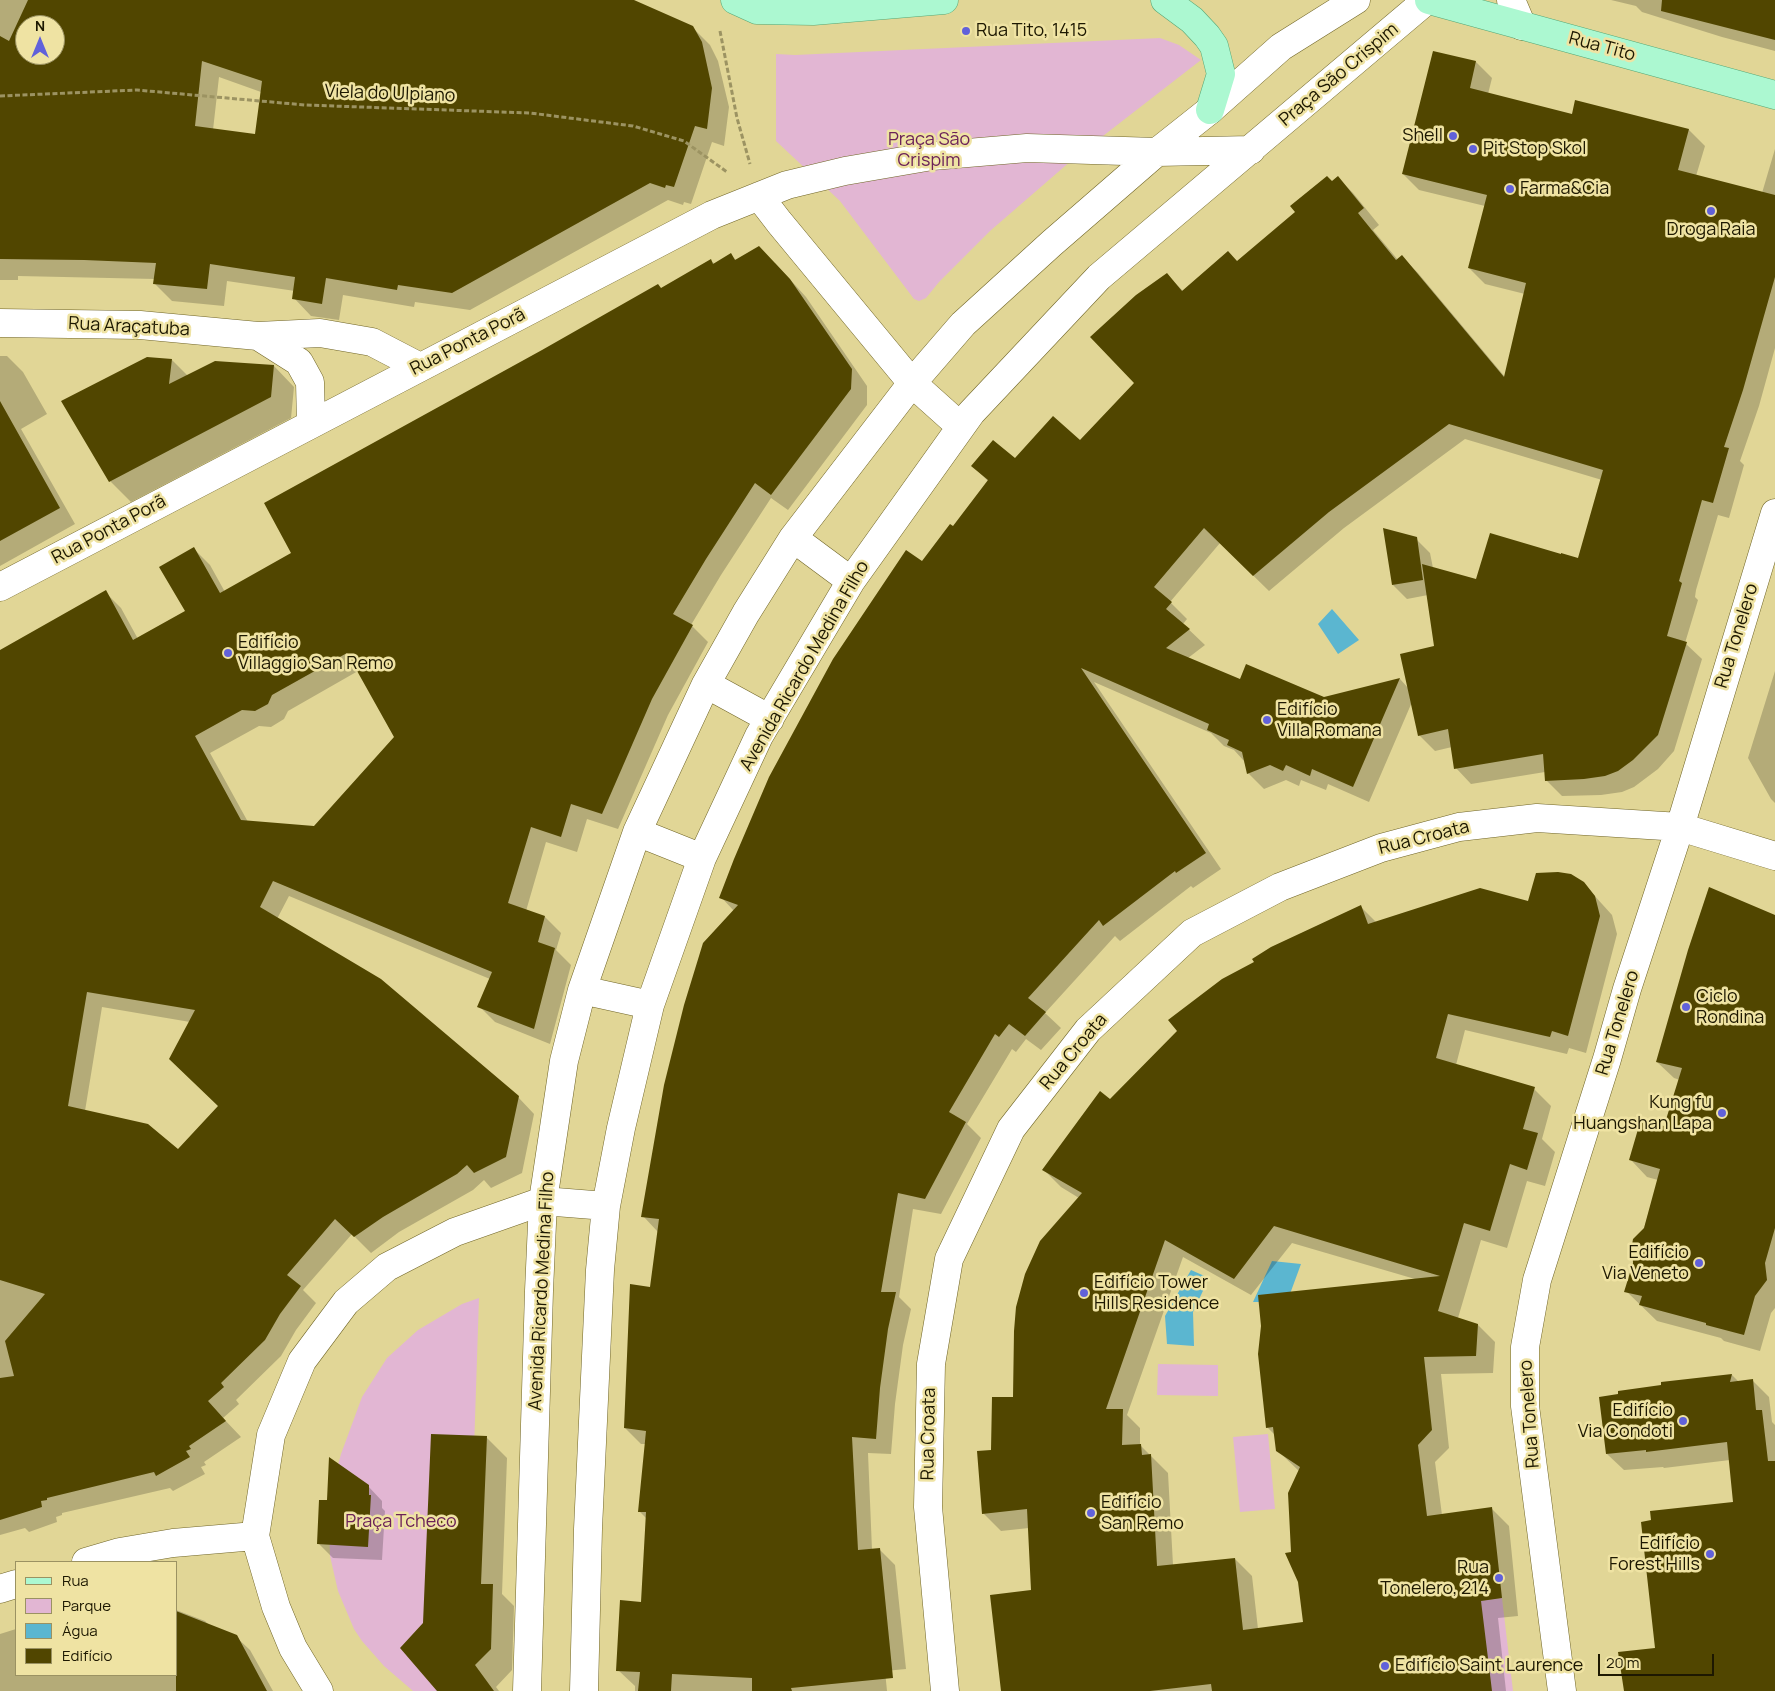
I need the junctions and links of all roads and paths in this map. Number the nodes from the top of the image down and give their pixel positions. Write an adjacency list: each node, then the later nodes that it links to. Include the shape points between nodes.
1 (735, 0): 2 (main road, via 757,10 813,11)
2 (944, 0)
3 (1165, 0): 11 (main road, via 1192,20 1214,46 1221,74)
4 (1356, 0): 11 (street, via 1281,47)
5 (1428, 0): 8 (main road, Rua Tito); 12 (street, Praça São Crispim)
6 (1511, 0): 8 (street)
7 (718, 24): 14 (path, via 737,118)
8 (1522, 26): 9 (main road, Rua Tito)
9 (1775, 95)
10 (0, 96): 14 (path, Viela do Ulpiano, via 137,90 306,105 530,113 580,119 633,126 684,141)
11 (1210, 110): 13 (street)
12 (1251, 150): 13 (street); 20 (street, Praça São Crispim, via 1100,277)
13 (1157, 152): 14 (street, via 1027,148 932,156 845,170); 18 (street, via 963,324)
14 (759, 196): 17 (street, Rua Ponta Porã, via 712,214); 18 (street)
15 (0, 323): 16 (street, Rua Araçatuba, via 140,324)
16 (258, 336): 17 (street, Rua Araçatuba, via 320,333 372,342); 19 (street, Rua Araçatuba, via 299,362 310,382)
17 (420, 367): 19 (street, Rua Ponta Porã)
18 (912, 383): 20 (street); 22 (street, Avenida Ricardo Medina Filho)
19 (311, 424): 24 (street, Rua Ponta Porã)
20 (960, 426): 23 (street, Avenida Ricardo Medina Filho)
21 (1775, 513): 27 (street, Rua Tonelero)
22 (793, 538): 23 (street); 25 (street, Avenida Ricardo Medina Filho)
23 (851, 581): 26 (street, Avenida Ricardo Medina Filho)
24 (0, 587)
25 (706, 684): 26 (street); 28 (street, Avenida Ricardo Medina Filho)
26 (770, 719): 30 (street, Avenida Ricardo Medina Filho)
27 (1680, 827): 29 (street, Rua Croata); 42 (street, Rua Croata, via 1537,818 1459,827 1381,848 1280,887 1192,933 1088,1030 1011,1129 948,1260 931,1364 928,1507); 43 (street, Rua Tonelero, via 1537,1280 1525,1347 1525,1406)
28 (636, 832): 30 (street); 31 (street, Avenida Ricardo Medina Filho)
29 (1775, 856)
30 (702, 858): 32 (street, Avenida Ricardo Medina Filho)
31 (582, 990): 32 (street); 33 (street, Avenida Ricardo Medina Filho, via 564,1062)
32 (650, 1004): 34 (street, Avenida Ricardo Medina Filho)
33 (544, 1201): 34 (street); 35 (street, via 455,1232 387,1267 346,1302 302,1361 271,1435); 40 (street, Avenida Ricardo Medina Filho, via 538,1301)
34 (606, 1206): 41 (street, Avenida Ricardo Medina Filho, via 588,1529)
35 (255, 1536): 36 (street, via 120,1552); 39 (street, via 282,1624)
36 (89, 1561)
37 (15, 1584): 38 (street)
38 (0, 1589)
39 (319, 1691)
40 (527, 1691)
41 (584, 1691)
42 (945, 1691)
43 (1562, 1691)

